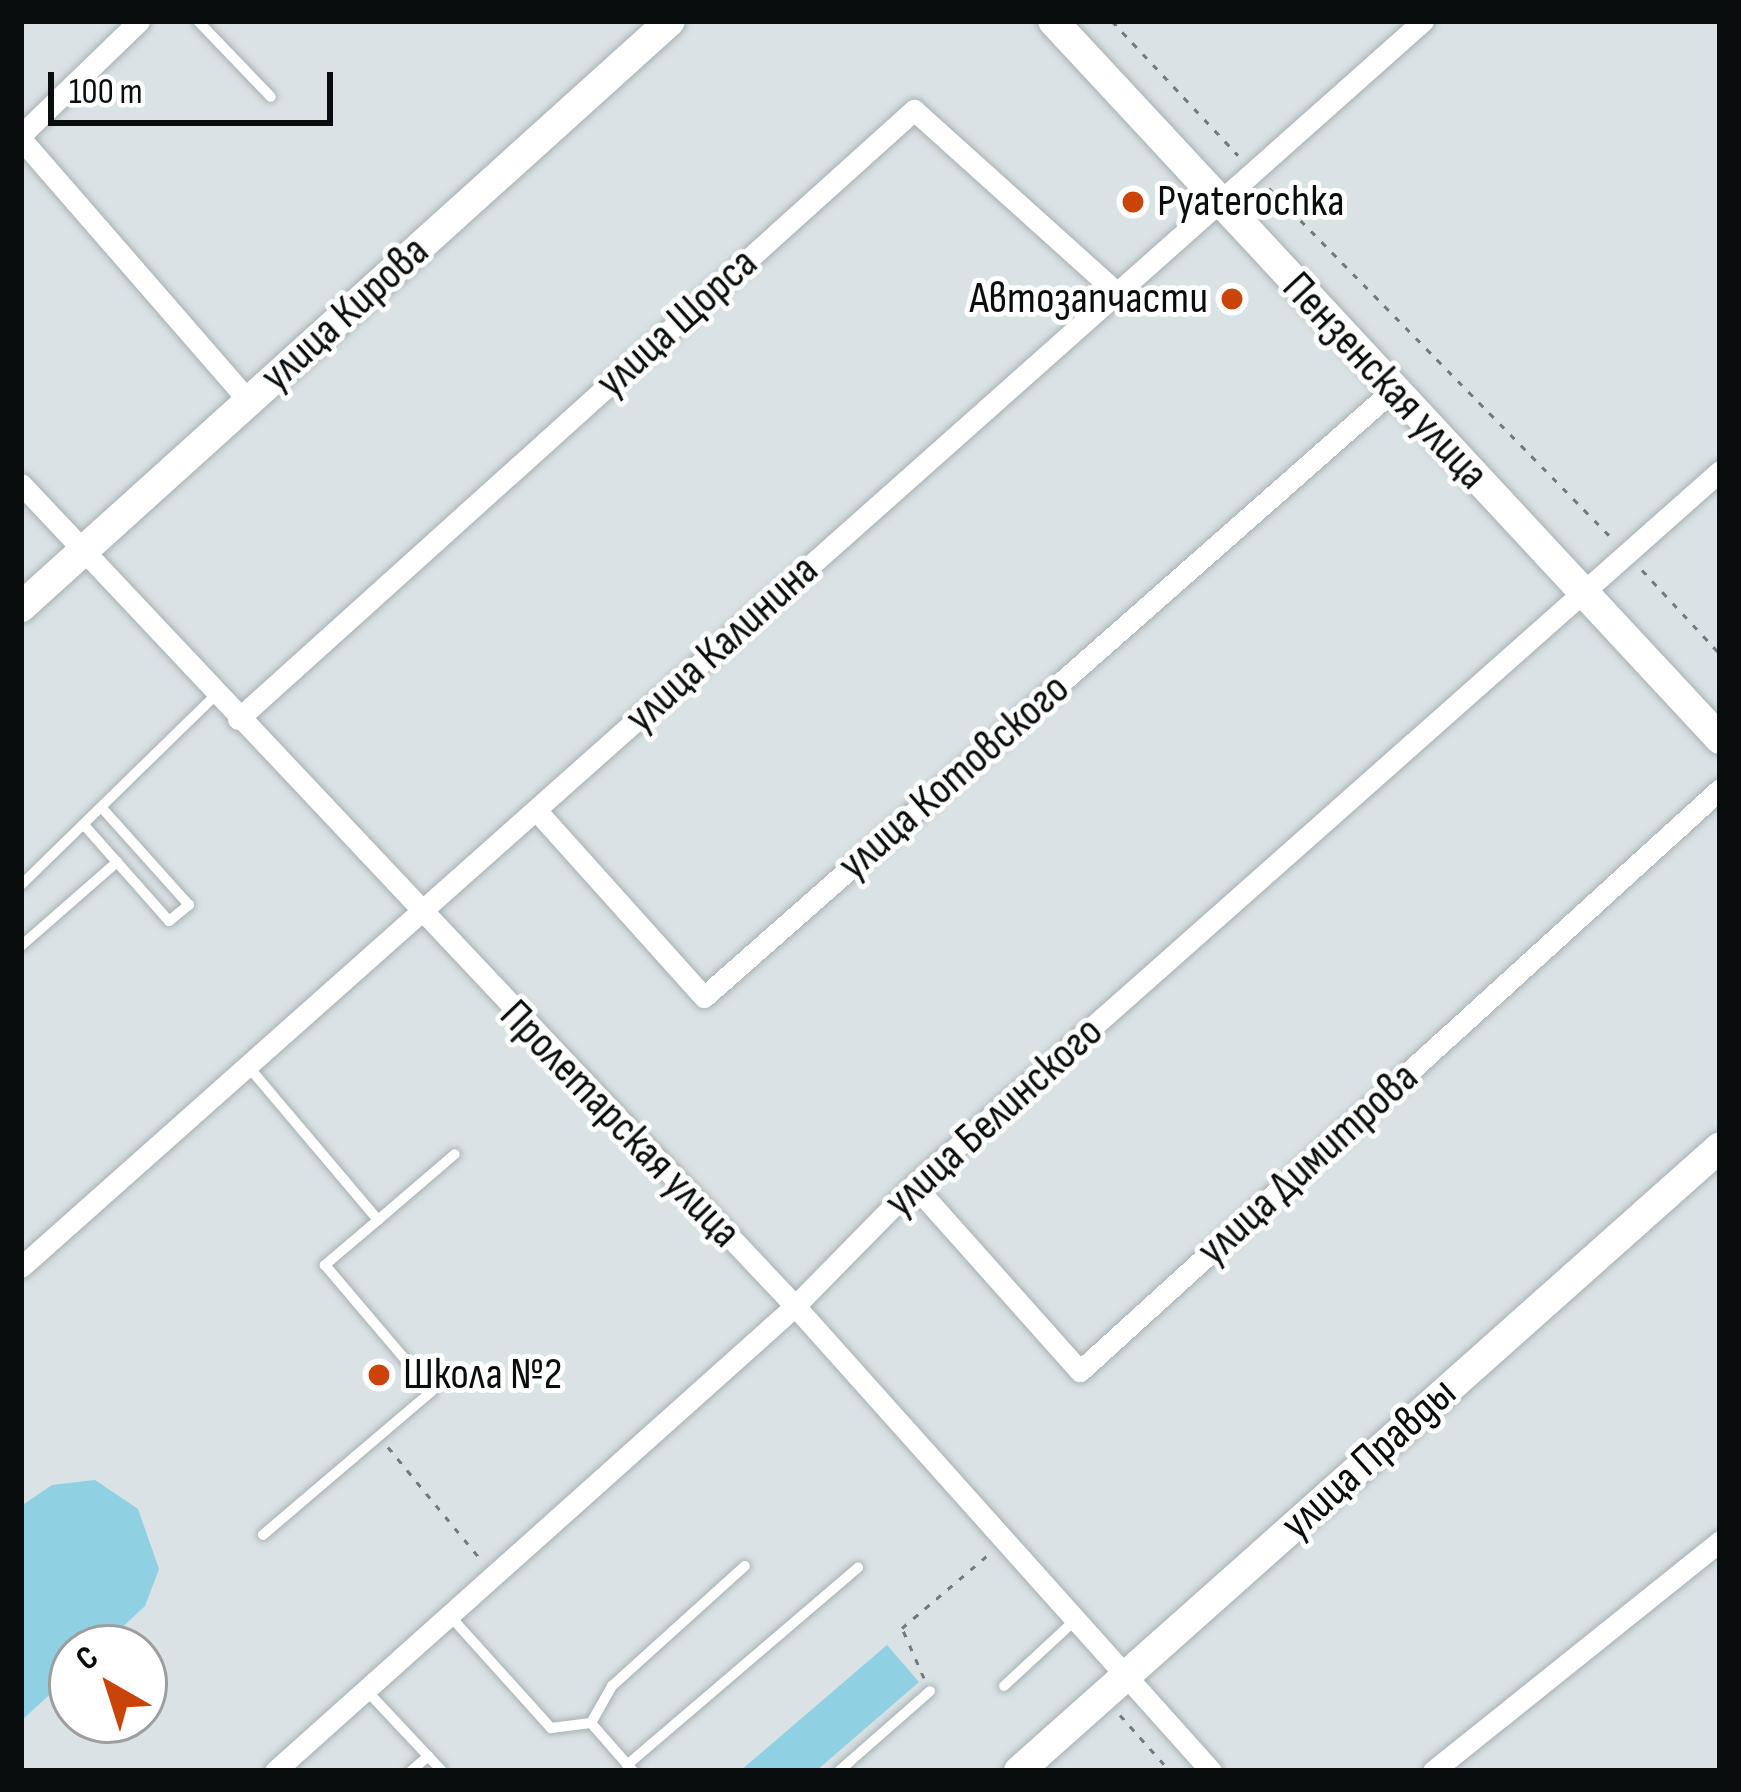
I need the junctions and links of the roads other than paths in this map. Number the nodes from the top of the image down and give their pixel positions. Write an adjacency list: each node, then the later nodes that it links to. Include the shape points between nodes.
1 (140, 21): 7 (street)
2 (198, 21): 6 (lane)
3 (670, 21): 11 (street, улица Кирова)
4 (1053, 21): 8 (street, Пензенская улица)
5 (1423, 21): 8 (street, улица Калинина)
6 (271, 97)
7 (21, 137): 11 (street)
8 (1220, 202): 9 (street, улица Калинина); 10 (street, Пензенская улица)
9 (1116, 292): 18 (street, улица Щорса, via 914,110); 22 (street, улица Калинина)
10 (1393, 390): 15 (street, Пензенская улица); 22 (street, улица Котовского, via 704,997)
11 (249, 401): 14 (street, улица Кирова)
12 (1717, 478): 15 (street, улица Белинского)
13 (21, 484): 14 (street, Пролетарская улица)
14 (83, 551): 16 (street, улица Кирова); 17 (street, Пролетарская улица)
15 (1581, 594): 19 (street, Пензенская улица); 31 (street, улица Белинского)
16 (21, 608)
17 (216, 695): 18 (street, Пролетарская улица); 21 (lane)
18 (238, 718): 26 (street, Пролетарская улица)
19 (1720, 739)
20 (1720, 789): 31 (street, улица Димитрова, via 1080,1371)
21 (103, 809): 23 (lane); 24 (lane, via 189,904 169,921)
22 (536, 810): 26 (street, улица Калинина)
23 (85, 826): 24 (lane); 25 (lane)
24 (117, 862): 27 (lane)
25 (21, 885)
26 (418, 914): 28 (street, улица Калинина); 34 (street, Пролетарская улица)
27 (21, 946)
28 (247, 1065): 32 (lane); 33 (street, улица Калинина)
29 (1720, 1147): 41 (street, улица Правды)
30 (455, 1154): 32 (lane)
31 (914, 1185): 34 (street, улица Белинского)
32 (378, 1220): 35 (lane, via 325,1264 432,1391)
33 (21, 1267)
34 (795, 1306): 39 (street, улица Белинского); 40 (street, Пролетарская улица)
35 (263, 1534)
36 (1720, 1541): 54 (street)
37 (745, 1566): 45 (lane, via 612,1686)
38 (858, 1568): 47 (lane)
39 (448, 1614): 43 (street, улица Белинского); 45 (lane, via 551,1728)
40 (1073, 1622): 41 (street, Пролетарская улица); 42 (lane)
41 (1124, 1676): 52 (street, улица Правды); 53 (street, Пролетарская улица)
42 (1004, 1686)
43 (366, 1689): 46 (lane); 48 (street, улица Белинского)
44 (930, 1691): 51 (lane)
45 (591, 1723): 47 (lane)
46 (428, 1756): 49 (lane); 50 (lane)
47 (630, 1768)
48 (275, 1771)
49 (411, 1771)
50 (442, 1771)
51 (839, 1771)
52 (1019, 1771)
53 (1211, 1771)
54 (1433, 1771)

